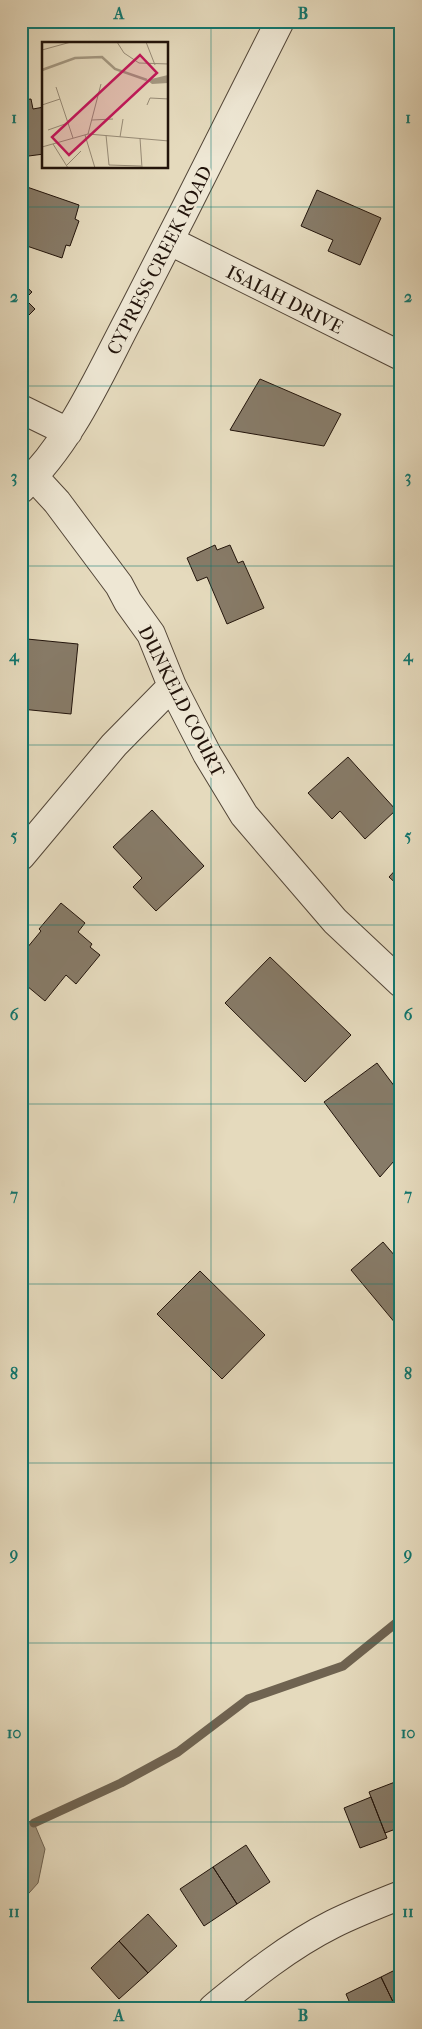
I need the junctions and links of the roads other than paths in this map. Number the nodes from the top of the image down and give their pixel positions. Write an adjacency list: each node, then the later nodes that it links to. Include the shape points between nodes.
1 (280, 21): 2 (street, CYPRESS CREEK ROAD)
2 (170, 241): 3 (street, ISAIAH DRIVE); 5 (street, CYPRESS CREEK ROAD)
3 (401, 356)
4 (21, 409): 5 (street)
5 (68, 432): 6 (street, CYPRESS CREEK ROAD)
6 (28, 483): 7 (street, DUNKELD COURT, via 57,502 119,585 151,634)
7 (172, 686): 8 (street, via 114,744); 9 (street, DUNKELD COURT, via 207,754 244,815 335,921)
8 (21, 856)
9 (401, 983)
10 (401, 1895): 11 (street, via 334,1923 247,1978)
11 (213, 2008)

